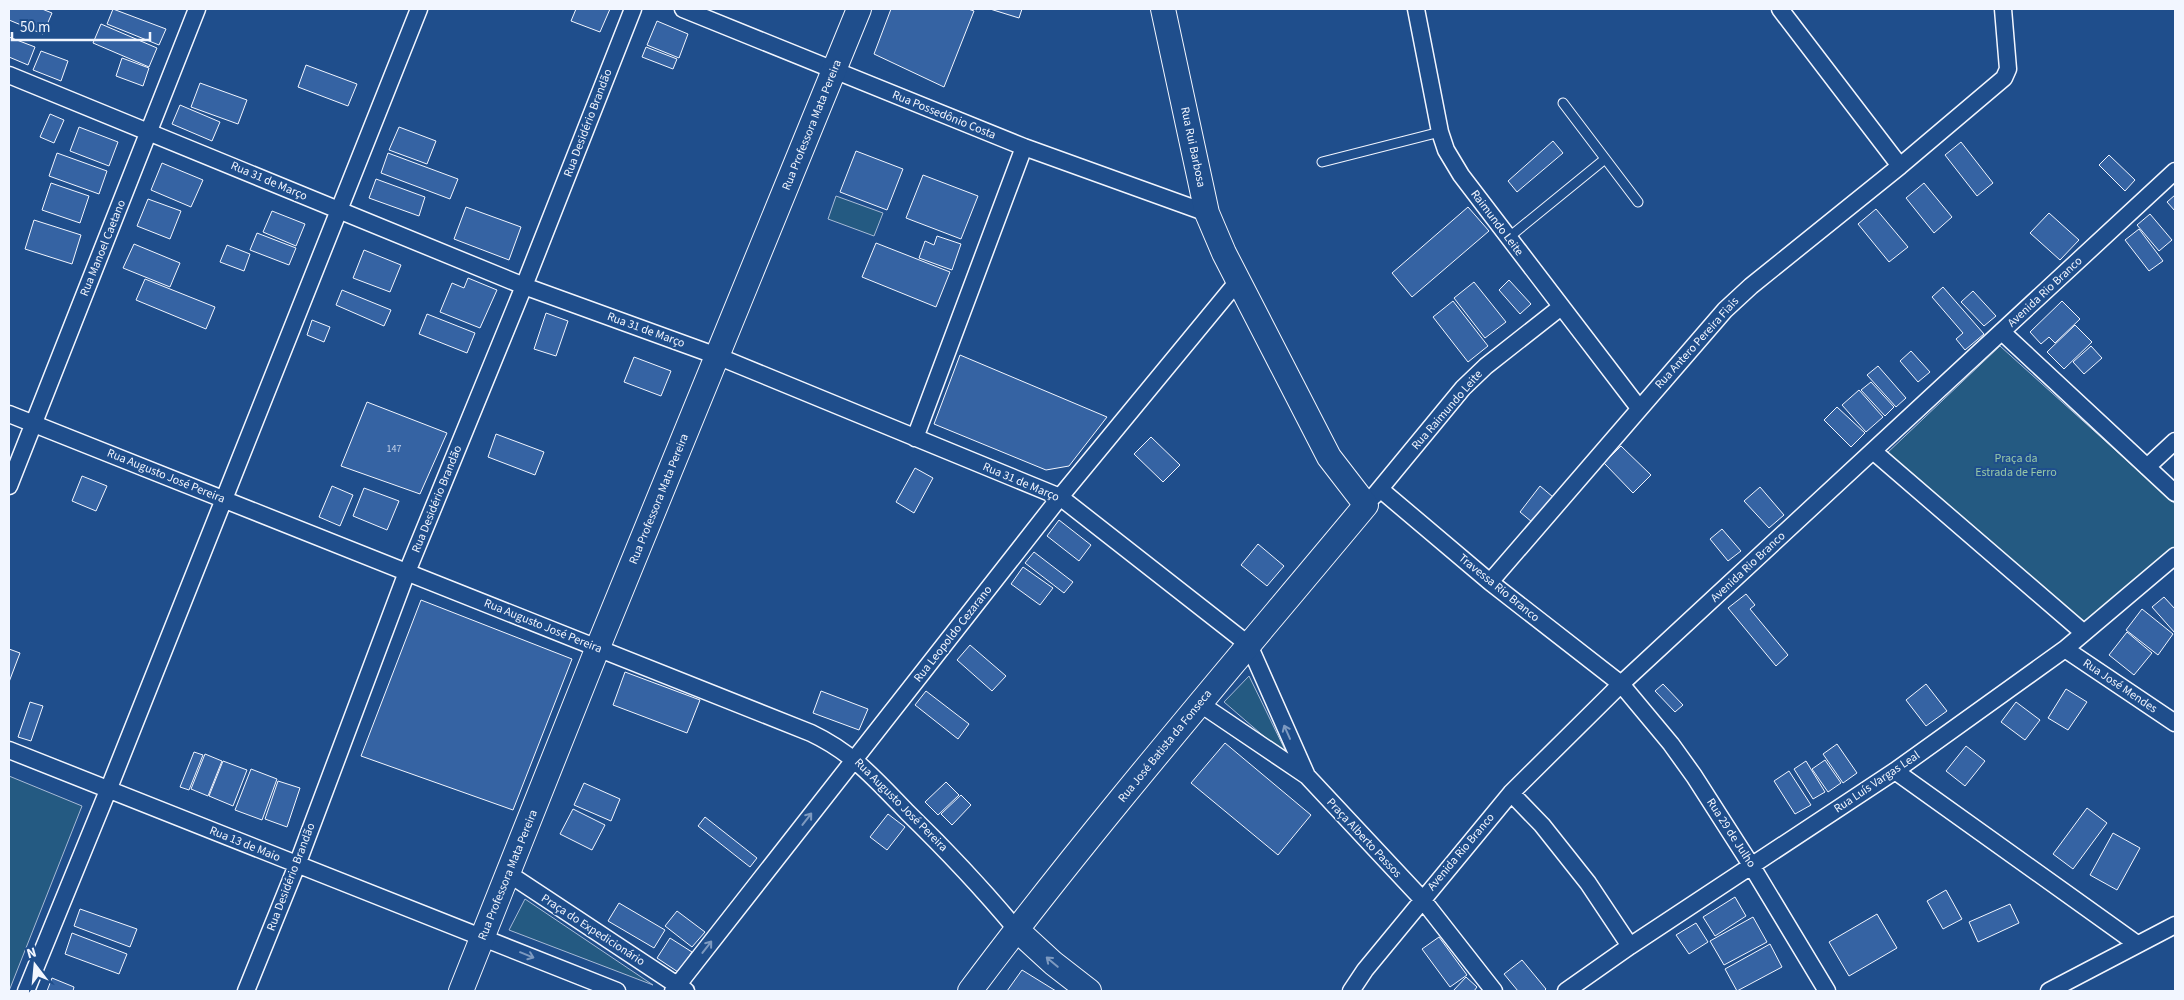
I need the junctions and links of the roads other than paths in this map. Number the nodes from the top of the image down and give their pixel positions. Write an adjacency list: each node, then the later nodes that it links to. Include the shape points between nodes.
1 (197, 9): 13 (street, Rua Manoel Caetano)
2 (419, 9): 21 (street)
3 (633, 9): 25 (street, Rua Desidério Brandão)
4 (683, 9): 10 (street, Rua Possedônio Costa)
5 (859, 9): 10 (street, Rua Professora Mata Pereira)
6 (1163, 9): 22 (street, Rua Rui Barbosa)
7 (1416, 9): 14 (street, Raimundo Leite)
8 (1780, 9): 18 (street)
9 (2003, 9): 18 (street, Rua Antero Pereira Fiais, via 2008,69 2004,78)
10 (834, 70): 15 (street, Rua Possedônio Costa); 28 (street, Rua Professora Mata Pereira)
11 (9, 75): 13 (street, Rua 31 de Março)
12 (1564, 103): 16 (lane)
13 (150, 131): 21 (street, Rua 31 de Março); 31 (street, Rua Manoel Caetano)
14 (1440, 132): 17 (lane); 23 (street, Raimundo Leite, via 1446,150 1461,175)
15 (1024, 147): 22 (street, Rua Possedônio Costa); 32 (street)
16 (1605, 159): 20 (lane); 23 (lane)
17 (1322, 162)
18 (1900, 166): 29 (street, Rua Antero Pereira Fiais, via 1725,310)
19 (2175, 171): 27 (street, Avenida Rio Branco)
20 (1638, 202)
21 (338, 210): 25 (street, Rua 31 de Março); 40 (street)
22 (1207, 213): 24 (street, Rua Rui Barbosa)
23 (1508, 238): 26 (street, Raimundo Leite)
24 (1238, 281): 38 (street, Rua Leopoldo Cezarano); 39 (street, Rua Rui Barbosa, via 1328,457)
25 (524, 286): 28 (street, Rua 31 de Março); 42 (street, Rua Desidério Brandão)
26 (1561, 307): 29 (street, Raimundo Leite); 39 (street, Rua Raimundo Leite, via 1463,388)
27 (2002, 332): 34 (street, Avenida Rio Branco); 35 (street)
28 (717, 356): 32 (street, Rua 31 de Março); 46 (street, Rua Professora Mata Pereira)
29 (1639, 408): 43 (street, Rua Antero Pereira Fiais)
30 (9, 414): 31 (street, Rua Augusto José Pereira)
31 (33, 424): 36 (street, Rua Manoel Caetano); 40 (street, Rua Augusto José Pereira)
32 (915, 438): 38 (street, Rua 31 de Março)
33 (2175, 441): 35 (street)
34 (1873, 451): 44 (street); 48 (street, Avenida Rio Branco)
35 (2147, 467): 37 (street)
36 (9, 486)
37 (2175, 493)
38 (1060, 497): 45 (street, Rua 31 de Março); 52 (street, Rua Leopoldo Cezarano)
39 (1373, 497): 43 (street, Travessa Rio Branco); 45 (street, Rua José Batista da Fonseca)
40 (224, 499): 42 (street, Rua Augusto José Pereira); 55 (street)
41 (2175, 556): 44 (street, Rua Luís Vargas Leal)
42 (407, 572): 46 (street, Rua Augusto José Pereira); 57 (street, Rua Desidério Brandão)
43 (1490, 582): 48 (street, Travessa Rio Branco)
44 (2084, 634): 47 (street, Rua Luís Vargas Leal)
45 (1249, 645): 49 (street, Rua José Batista da Fonseca); 54 (street, Praça Alberto Passos, one-way to 45)
46 (598, 648): 52 (street, Rua Augusto José Pereira, via 810,733 832,743); 59 (street, Rua Professora Mata Pereira)
47 (2065, 649): 50 (street, Rua José Mendes); 53 (street, Rua Luís Vargas Leal)
48 (1621, 684): 56 (street, Avenida Rio Branco); 58 (street, Rua 29 de Julho, via 1694,776)
49 (1199, 703): 54 (street, Praça Alberto Passos); 62 (street, Rua José Batista da Fonseca)
50 (2175, 723)
51 (9, 750): 55 (street, Rua 13 de Maio)
52 (854, 759): 62 (street, Rua Augusto José Pereira, via 985,892); 66 (street, Rua Leopoldo Cezarano, one-way to 52)
53 (1895, 771): 58 (street, Rua Luís Vargas Leal); 64 (street)
54 (1307, 776): 60 (street, Praça Alberto Passos)
55 (109, 788): 57 (street, Rua 13 de Maio); 67 (street)
56 (1511, 793): 60 (street, Avenida Rio Branco); 65 (street, via 1542,825 1588,883)
57 (296, 865): 63 (street, Rua 13 de Maio); 68 (street, Rua Desidério Brandão)
58 (1751, 865): 65 (street, Rua Luís Vargas Leal); 76 (street, Rua 29 de Julho)
59 (509, 874): 63 (street, Rua Professora Mata Pereira); 66 (street, Praça do Expedicionário)
60 (1422, 899): 73 (street, Avenida Rio Branco, via 1364,970); 74 (street, Praça Alberto Passos)
61 (2175, 925): 64 (street)
62 (1016, 930): 71 (street, Rua José Batista da Fonseca); 72 (street, one-way to 62)
63 (482, 937): 69 (street, Rua Professora Mata Pereira); 70 (street, one-way to 70)
64 (2138, 944): 77 (street)
65 (1630, 946): 75 (street, Rua Luís Vargas Leal)
66 (679, 989)
67 (26, 991)
68 (246, 991)
69 (461, 991)
70 (617, 991)
71 (970, 991)
72 (1090, 991)
73 (1352, 991)
74 (1494, 991)
75 (1566, 991)
76 (1827, 991)
77 (2049, 991)

